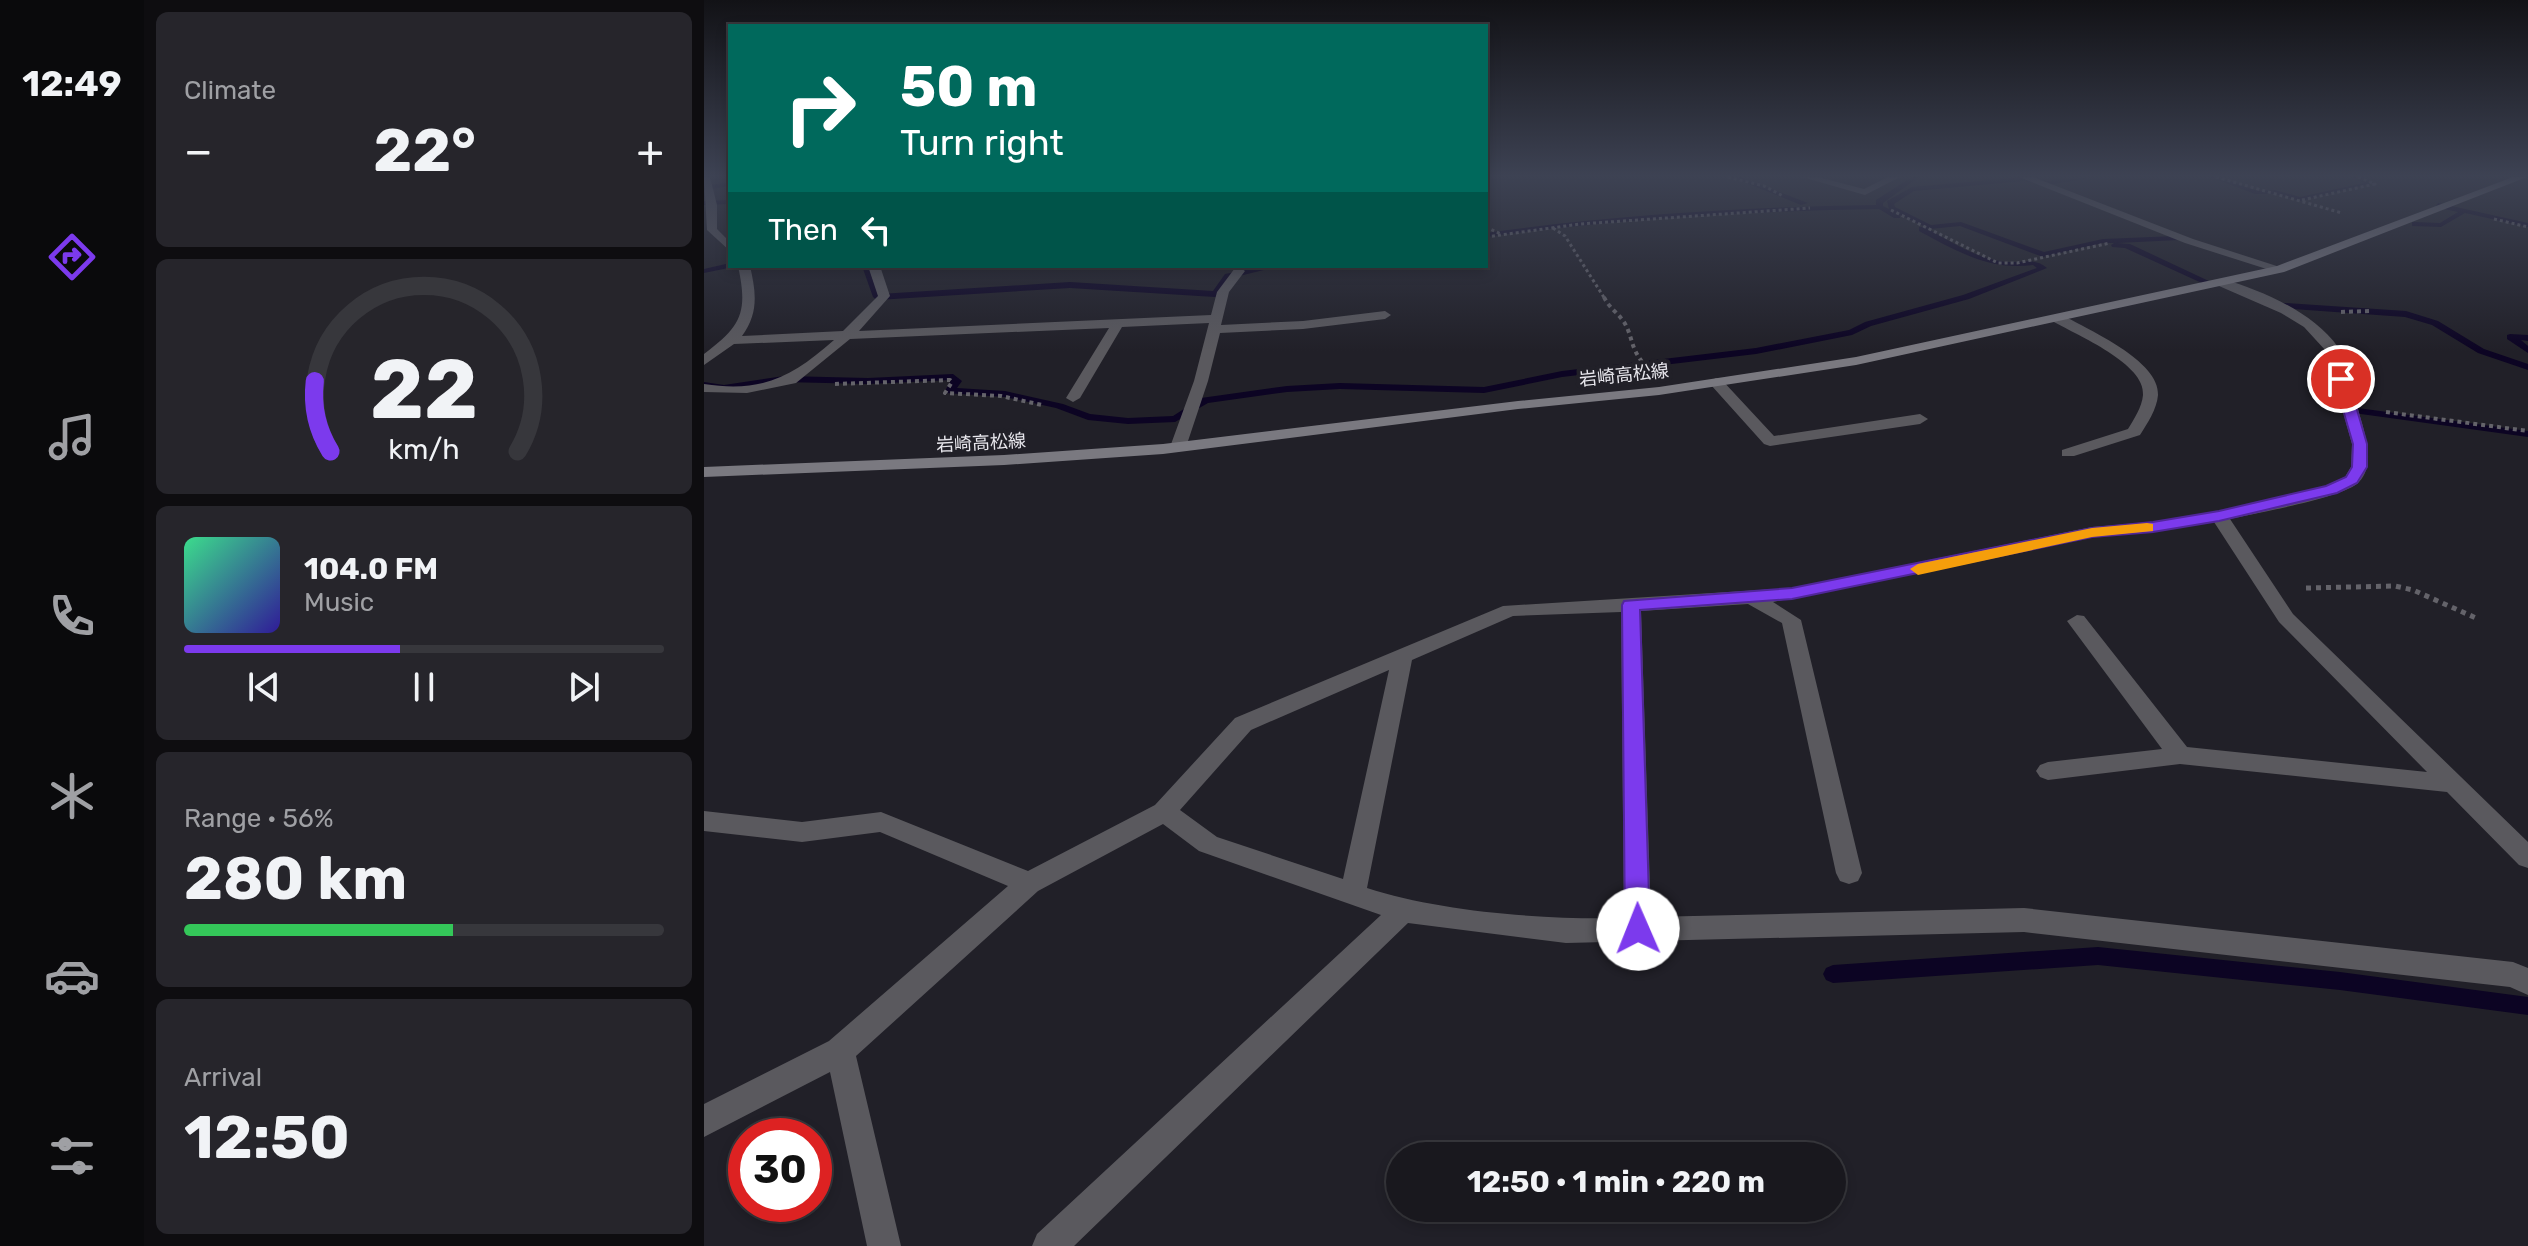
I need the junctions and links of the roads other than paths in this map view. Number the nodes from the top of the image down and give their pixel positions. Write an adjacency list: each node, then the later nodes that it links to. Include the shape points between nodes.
1 (2174, 235): 5 (street)
2 (2369, 235): 5 (main road, 岩崎高松線)
3 (744, 268): 13 (street, via 751,294 749,321)
4 (875, 268): 12 (street, via 884,296)
5 (2280, 269): 7 (main road, 岩崎高松線)
6 (1239, 271): 11 (street, via 1223,292)
7 (2223, 283): 9 (main road, 岩崎高松線); 22 (street, via 2309,324 2333,350 2360,444 2359,467 2352,480 2331,490)
8 (1385, 315): 11 (street, via 1303,325)
9 (2059, 319): 15 (main road, 岩崎高松線, via 1856,361); 20 (street, via 2118,353 2145,374 2151,390 2134,432)
10 (1118, 323): 11 (street); 12 (street); 17 (street)
11 (1215, 324): 19 (street)
12 (843, 336): 13 (street); 16 (street, via 802,373 782,382 723,392)
13 (733, 340): 14 (street)
14 (704, 361)
15 (1716, 382): 18 (street, via 1770,441); 19 (main road, 岩崎高松線)
16 (704, 388)
17 (1073, 398)
18 (1920, 419)
19 (1178, 447): 21 (main road, 岩崎高松線)
20 (2068, 453)
21 (704, 472)
22 (2219, 516): 23 (street, via 2092,532 1792,594); 29 (street, via 2286,618)
23 (1751, 597): 24 (street); 33 (street, via 1791,620)
24 (1631, 605): 26 (street, via 1510,610); 37 (street)
25 (2077, 621): 27 (street)
26 (1402, 656): 30 (street, via 1243,724); 35 (street)
27 (2180, 755): 28 (street); 29 (street)
28 (2048, 771)
29 (2454, 784): 32 (street)
30 (1164, 812): 34 (street); 35 (street, via 1208,844)
31 (704, 821): 34 (street, via 802,832 881,822)
32 (2528, 858)
33 (1849, 873)
34 (1029, 883): 39 (street)
35 (1353, 894): 36 (street)
36 (1403, 911): 37 (street, via 1566,931); 42 (street)
37 (1638, 929): 38 (street, via 2024,920 2513,975)
38 (2528, 982)
39 (840, 1051): 40 (street); 41 (street)
40 (704, 1121)
41 (884, 1246)
42 (1049, 1246)

